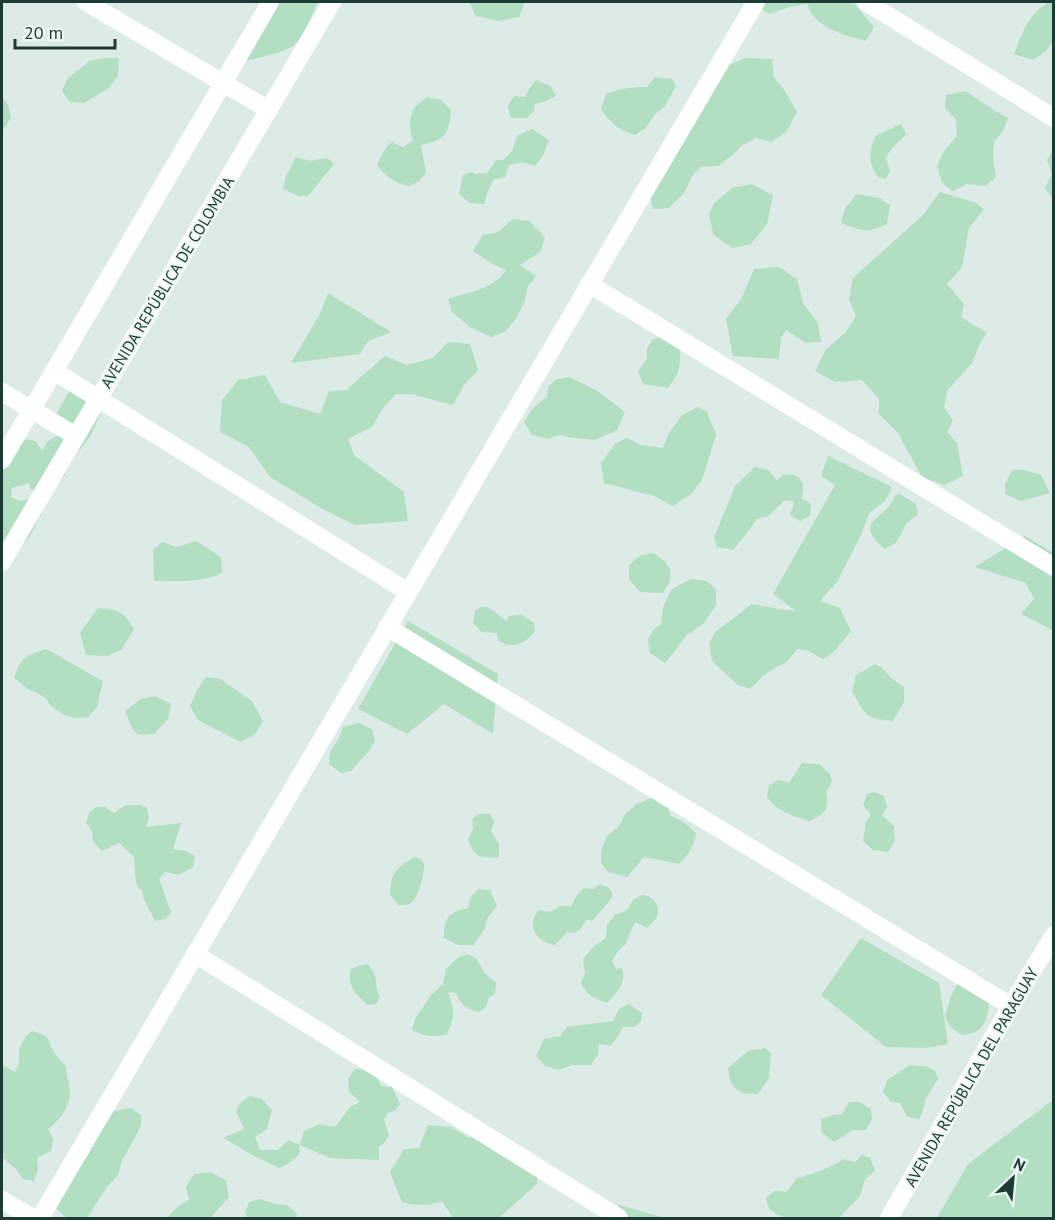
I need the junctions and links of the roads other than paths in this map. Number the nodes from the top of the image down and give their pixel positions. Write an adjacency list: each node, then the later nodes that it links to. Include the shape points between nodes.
1 (86, 2): 6 (street)
2 (270, 2): 6 (street)
3 (332, 2): 7 (street, AVENIDA REPÚBLICA DE COLOMBIA)
4 (756, 2): 9 (street)
5 (866, 2): 8 (street)
6 (223, 83): 7 (street); 10 (street)
7 (268, 110): 12 (street, AVENIDA REPÚBLICA DE COLOMBIA)
8 (1053, 118)
9 (590, 284): 17 (street); 18 (street)
10 (54, 371): 12 (street); 13 (street)
11 (2, 392): 13 (street)
12 (97, 398): 14 (street, AVENIDA REPÚBLICA DE COLOMBIA); 18 (street)
13 (31, 410): 14 (street); 15 (street)
14 (76, 436): 16 (street, AVENIDA REPÚBLICA DE COLOMBIA)
15 (2, 460)
16 (2, 562)
17 (1053, 567)
18 (408, 592): 19 (street)
19 (387, 627): 21 (street); 22 (street)
20 (1053, 935): 22 (street, AVENIDA REPÚBLICA DEL PARAGUAY)
21 (195, 954): 25 (street); 26 (street)
22 (1011, 1006): 27 (street, AVENIDA REPÚBLICA DEL PARAGUAY)
23 (2, 1200): 24 (street)
24 (33, 1218)
25 (40, 1218)
26 (619, 1218)
27 (889, 1218)

